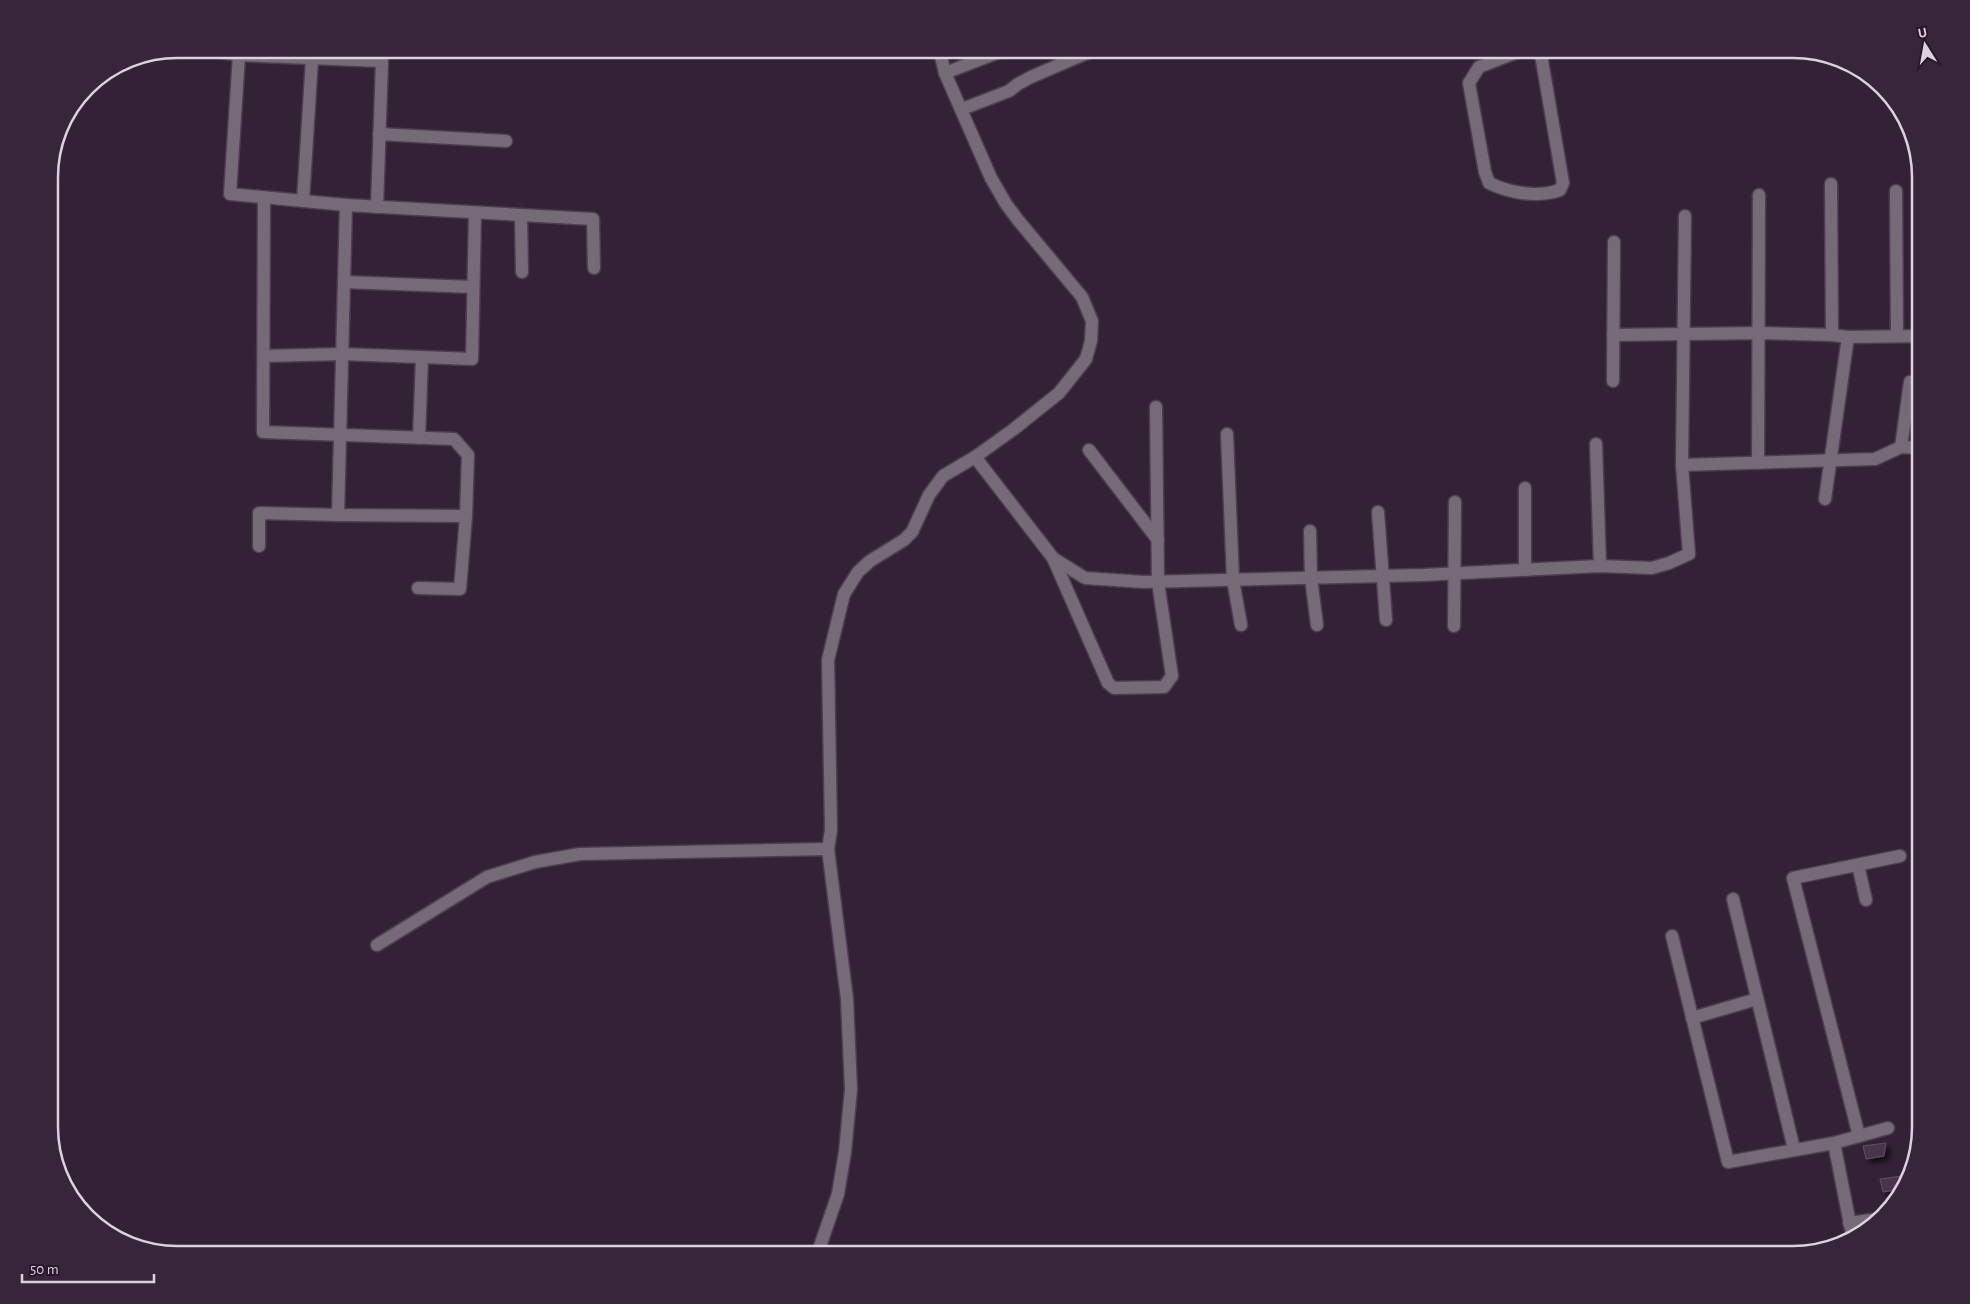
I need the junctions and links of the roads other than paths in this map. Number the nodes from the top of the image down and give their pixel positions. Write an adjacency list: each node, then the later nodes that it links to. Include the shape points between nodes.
1 (239, 58): 16 (street, via 230,194)
2 (294, 58): 8 (street)
3 (941, 58): 9 (street)
4 (984, 58): 9 (street)
5 (1075, 58): 10 (street, via 1030,77 1009,91)
6 (1502, 58): 7 (street, via 1479,67 1469,83 1485,172 1489,182 1503,190 1540,195 1560,190 1563,183)
7 (1542, 58)
8 (312, 59): 11 (street, via 382,61); 17 (street)
9 (945, 73): 10 (street)
10 (962, 109): 48 (street, via 991,178 1006,204 1082,297 1092,321 1086,359 1060,393)
11 (379, 134): 12 (street); 19 (street)
12 (506, 141)
13 (1832, 184): 31 (street)
14 (1896, 191): 32 (street)
15 (1759, 195): 28 (street)
16 (264, 198): 17 (street); 36 (street)
17 (303, 201): 18 (street)
18 (346, 205): 19 (street); 26 (street)
19 (377, 207): 20 (street)
20 (475, 214): 21 (street); 27 (street)
21 (521, 216): 24 (street, via 594,219); 25 (street)
22 (1686, 216): 30 (street)
23 (1614, 242): 29 (street)
24 (594, 268)
25 (522, 272)
26 (344, 282): 27 (street); 35 (street)
27 (473, 287): 37 (street, via 472,359)
28 (1758, 333): 30 (street); 31 (street); 50 (street)
29 (1613, 335): 30 (street); 38 (street)
30 (1684, 335): 51 (street)
31 (1832, 336): 34 (street)
32 (1897, 336): 33 (street); 34 (street)
33 (1912, 336)
34 (1848, 337): 49 (street)
35 (342, 354): 36 (street); 37 (street); 42 (street)
36 (264, 356): 42 (street, via 263,432)
37 (422, 357): 43 (street)
38 (1613, 381)
39 (1912, 382): 45 (street)
40 (1156, 407): 59 (street)
41 (1227, 434): 67 (street)
42 (340, 435): 43 (street); 56 (street)
43 (419, 438): 57 (street, via 454,439 468,455)
44 (1596, 444): 62 (street)
45 (1901, 447): 46 (street); 49 (street, via 1875,459)
46 (1912, 448)
47 (1089, 450): 59 (street)
48 (975, 457): 61 (street); 74 (street, via 944,476 929,495 912,532 870,561 858,572 844,594 828,660)
49 (1829, 460): 50 (street); 53 (street)
50 (1758, 462): 51 (street)
51 (1682, 465): 62 (street, via 1689,554 1652,568)
52 (1525, 488): 63 (street)
53 (1825, 500)
54 (1455, 502): 64 (street)
55 (1378, 512): 65 (street)
56 (338, 515): 57 (street); 60 (street, via 259,513)
57 (466, 516): 69 (street, via 460,590)
58 (1310, 531): 66 (street)
59 (1158, 540): 68 (street)
60 (259, 546)
61 (1053, 558): 68 (street, via 1085,578); 68 (street, via 1108,683 1114,688 1164,687 1172,676)
62 (1600, 566): 63 (street)
63 (1525, 570): 64 (street)
64 (1454, 574): 65 (street); 73 (street)
65 (1384, 576): 66 (street); 70 (street)
66 (1311, 578): 67 (street); 71 (street)
67 (1233, 580): 68 (street); 72 (street)
68 (1158, 582)
69 (418, 588)
70 (1386, 620)
71 (1316, 625)
72 (1241, 626)
73 (1454, 626)
74 (828, 849): 80 (street, via 580,854 535,862 487,877); 90 (street, via 847,999 851,1089 838,1194)
75 (1900, 856): 76 (street)
76 (1858, 865): 78 (street); 84 (street, via 1793,878)
77 (1732, 899): 81 (street)
78 (1866, 900)
79 (1672, 936): 82 (street)
80 (377, 944)
81 (1757, 999): 82 (street); 86 (street)
82 (1692, 1018): 86 (street, via 1728,1162)
83 (1888, 1128): 84 (street)
84 (1859, 1136): 85 (street)
85 (1834, 1143): 86 (street); 88 (street)
86 (1794, 1149)
87 (1867, 1220): 88 (street)
88 (1849, 1223): 89 (street)
89 (1851, 1231)
90 (820, 1246)

